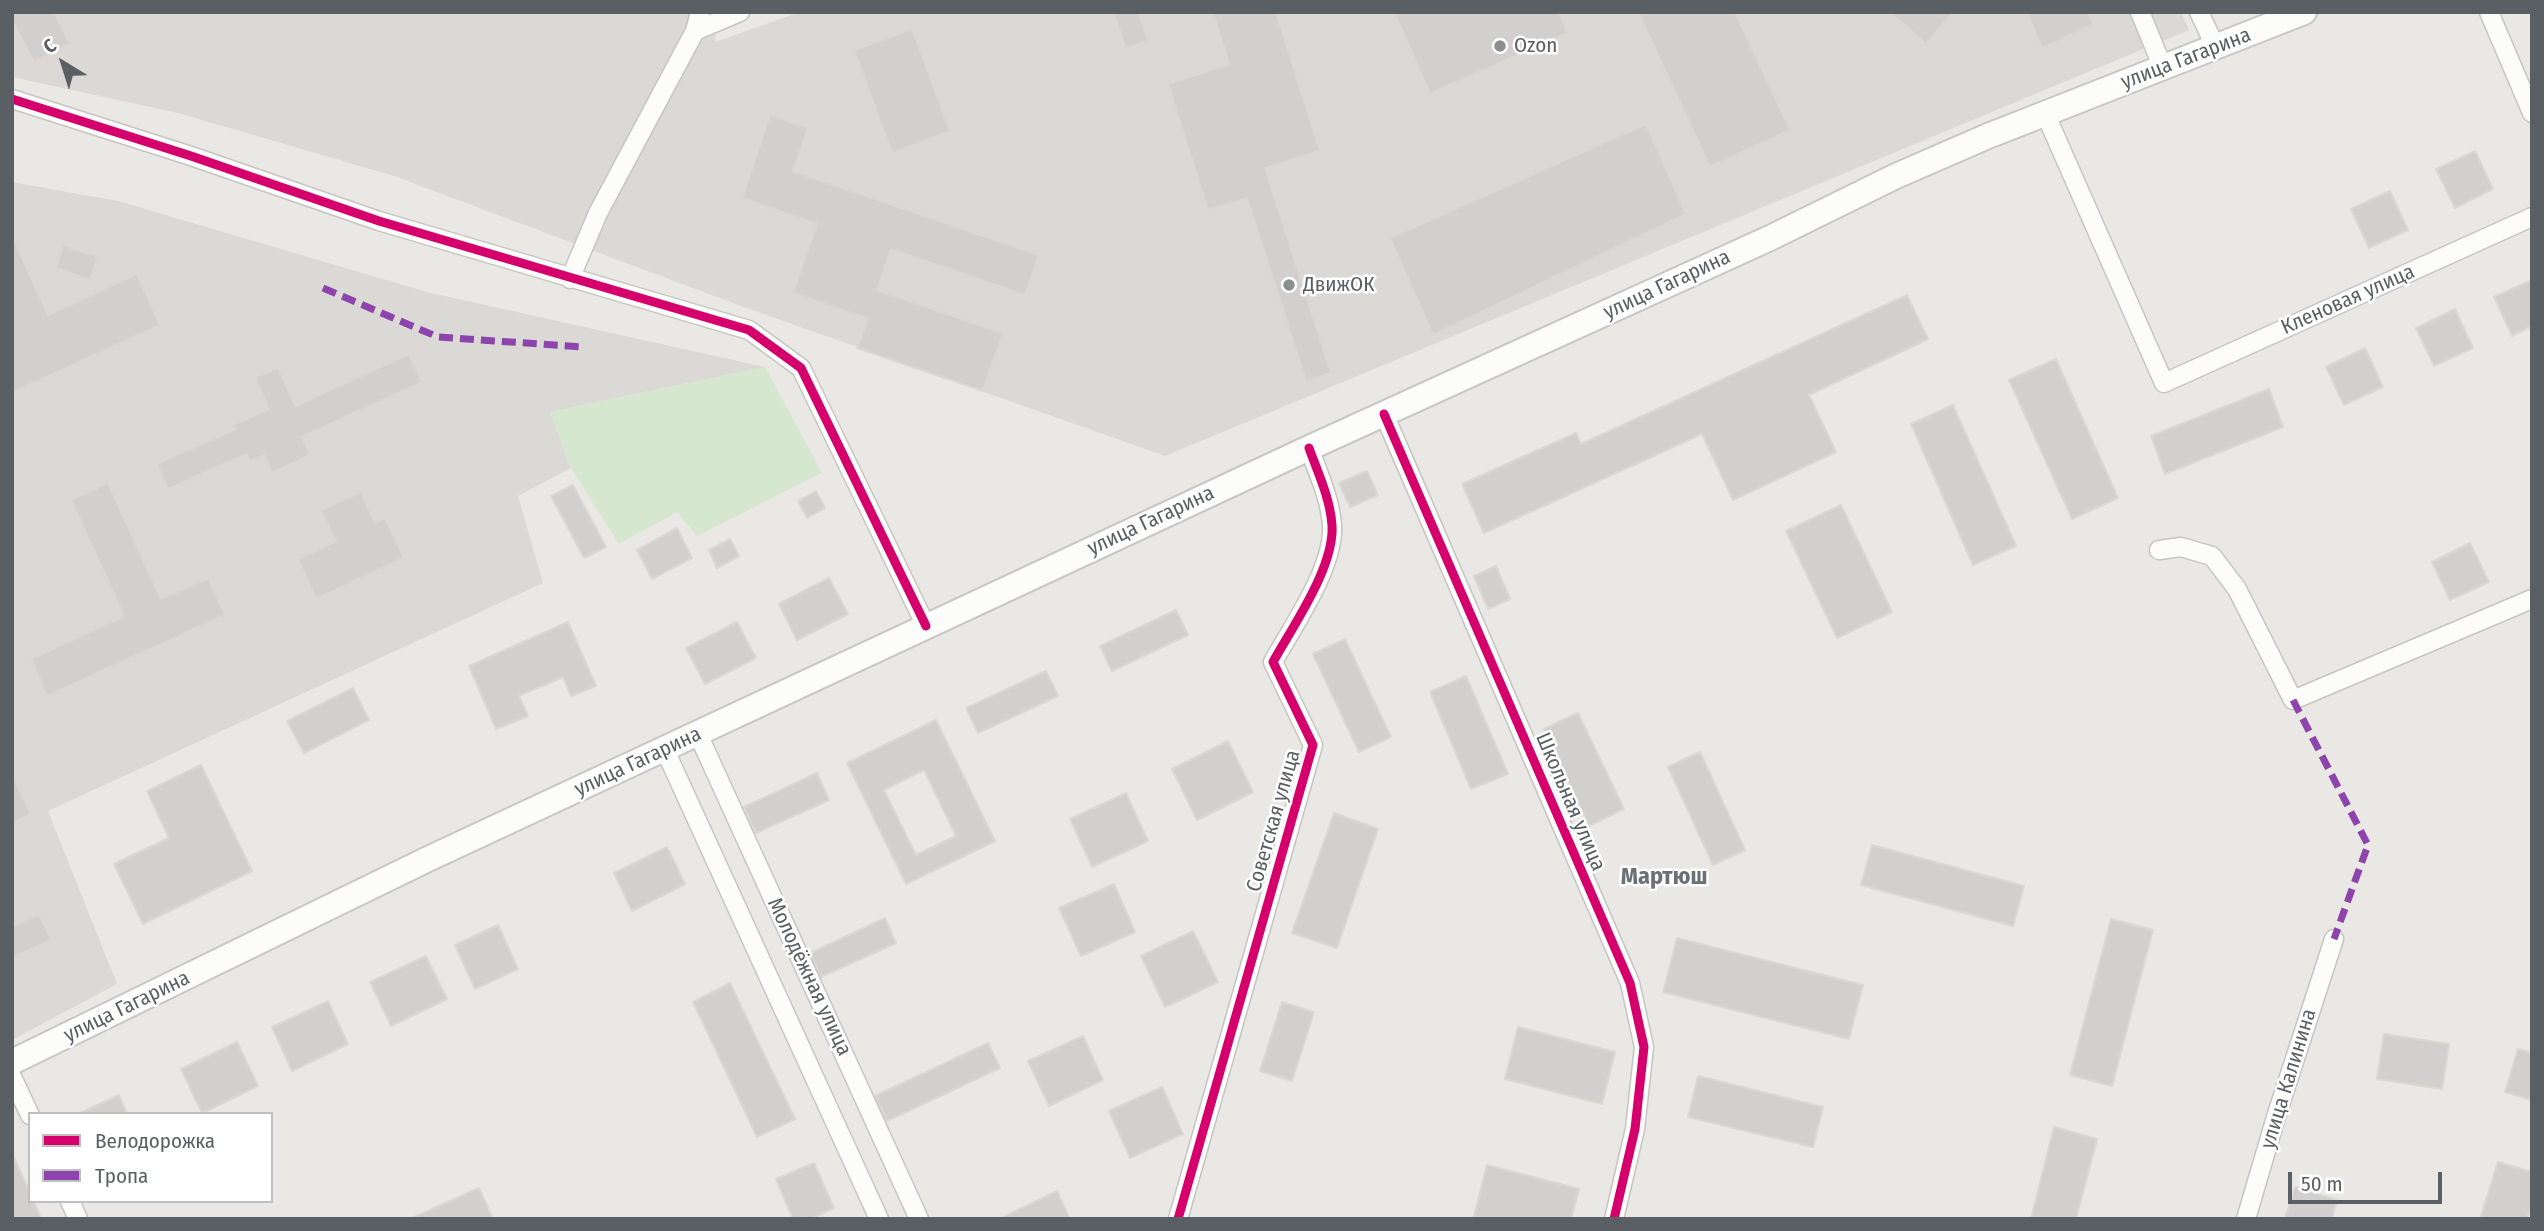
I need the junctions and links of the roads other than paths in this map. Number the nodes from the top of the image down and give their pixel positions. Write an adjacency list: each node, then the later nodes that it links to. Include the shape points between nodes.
1 (700, 12): 7 (street)
2 (740, 12): 7 (street)
3 (2140, 12): 9 (street)
4 (2199, 12): 8 (street)
5 (2304, 12): 8 (main road, улица Гагарина)
6 (2489, 12): 12 (street)
7 (695, 31): 14 (street, via 598,214)
8 (2216, 48): 9 (main road, улица Гагарина)
9 (2163, 68): 11 (main road, улица Гагарина)
10 (12, 99): 14 (street)
11 (2045, 113): 13 (street, Кленовая улица, via 2164,383); 15 (main road, улица Гагарина, via 1896,176)
12 (2532, 113)
13 (2532, 217)
14 (570, 279): 19 (street, via 749,330 801,368)
15 (1384, 414): 16 (main road, улица Гагарина); 31 (street, Школьная улица, via 1630,983 1644,1047 1635,1129)
16 (1309, 448): 19 (main road, улица Гагарина); 30 (street, Советская улица, via 1330,505 1329,560 1273,662 1313,745)
17 (2160, 550): 18 (street, via 2181,547 2212,556 2237,589 2293,700)
18 (2532, 599)
19 (926, 626): 20 (main road, улица Гагарина)
20 (698, 734): 21 (main road, улица Гагарина); 29 (street, Молодёжная улица)
21 (665, 750): 23 (main road, улица Гагарина, via 428,859); 28 (street, Молодёжная улица)
22 (2334, 939): 32 (street, улица Калинина)
23 (12, 1062)
24 (12, 1077): 25 (street)
25 (29, 1112)
26 (71, 1203): 27 (street)
27 (78, 1219)
28 (879, 1219)
29 (919, 1219)
30 (1178, 1219)
31 (1614, 1219)
32 (2246, 1219)

